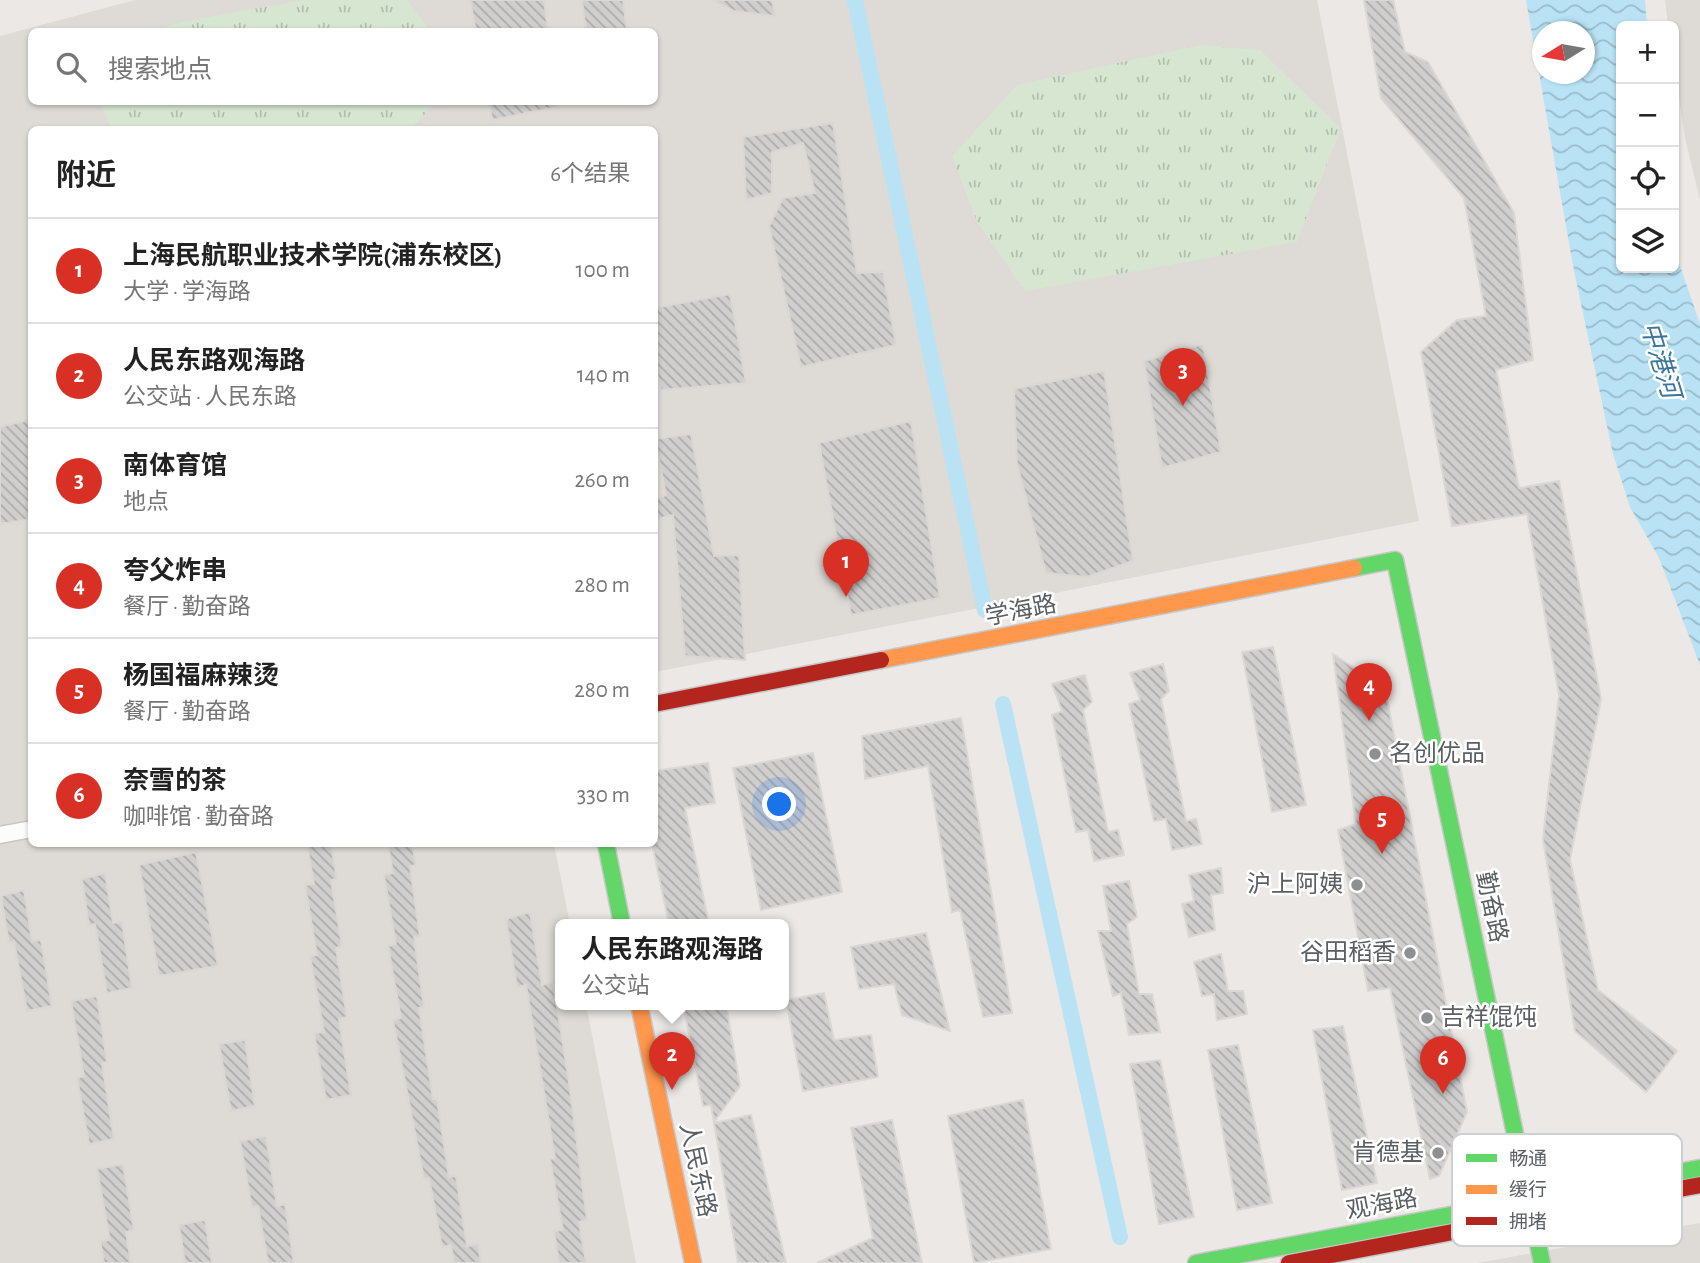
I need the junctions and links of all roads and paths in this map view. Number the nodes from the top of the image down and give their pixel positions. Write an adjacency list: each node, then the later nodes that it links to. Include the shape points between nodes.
1 (1395, 560): 2 (street, 学海路); 11 (street, 勤奋路)
2 (658, 703)
3 (28, 831): 4 (street)
4 (0, 835)
5 (592, 847): 7 (street)
6 (607, 847): 8 (street)
7 (607, 919)
8 (621, 919)
9 (625, 1010): 18 (street, 人民东路)
10 (640, 1010): 19 (street, 人民东路)
11 (1515, 1134)
12 (1700, 1168): 13 (street, 观海路)
13 (1682, 1171)
14 (1700, 1185): 15 (street, 观海路)
15 (1682, 1189)
16 (1452, 1215): 20 (street, 观海路)
17 (1452, 1233): 21 (street, 观海路)
18 (678, 1263)
19 (693, 1263)
20 (1196, 1263)
21 (1289, 1263)

